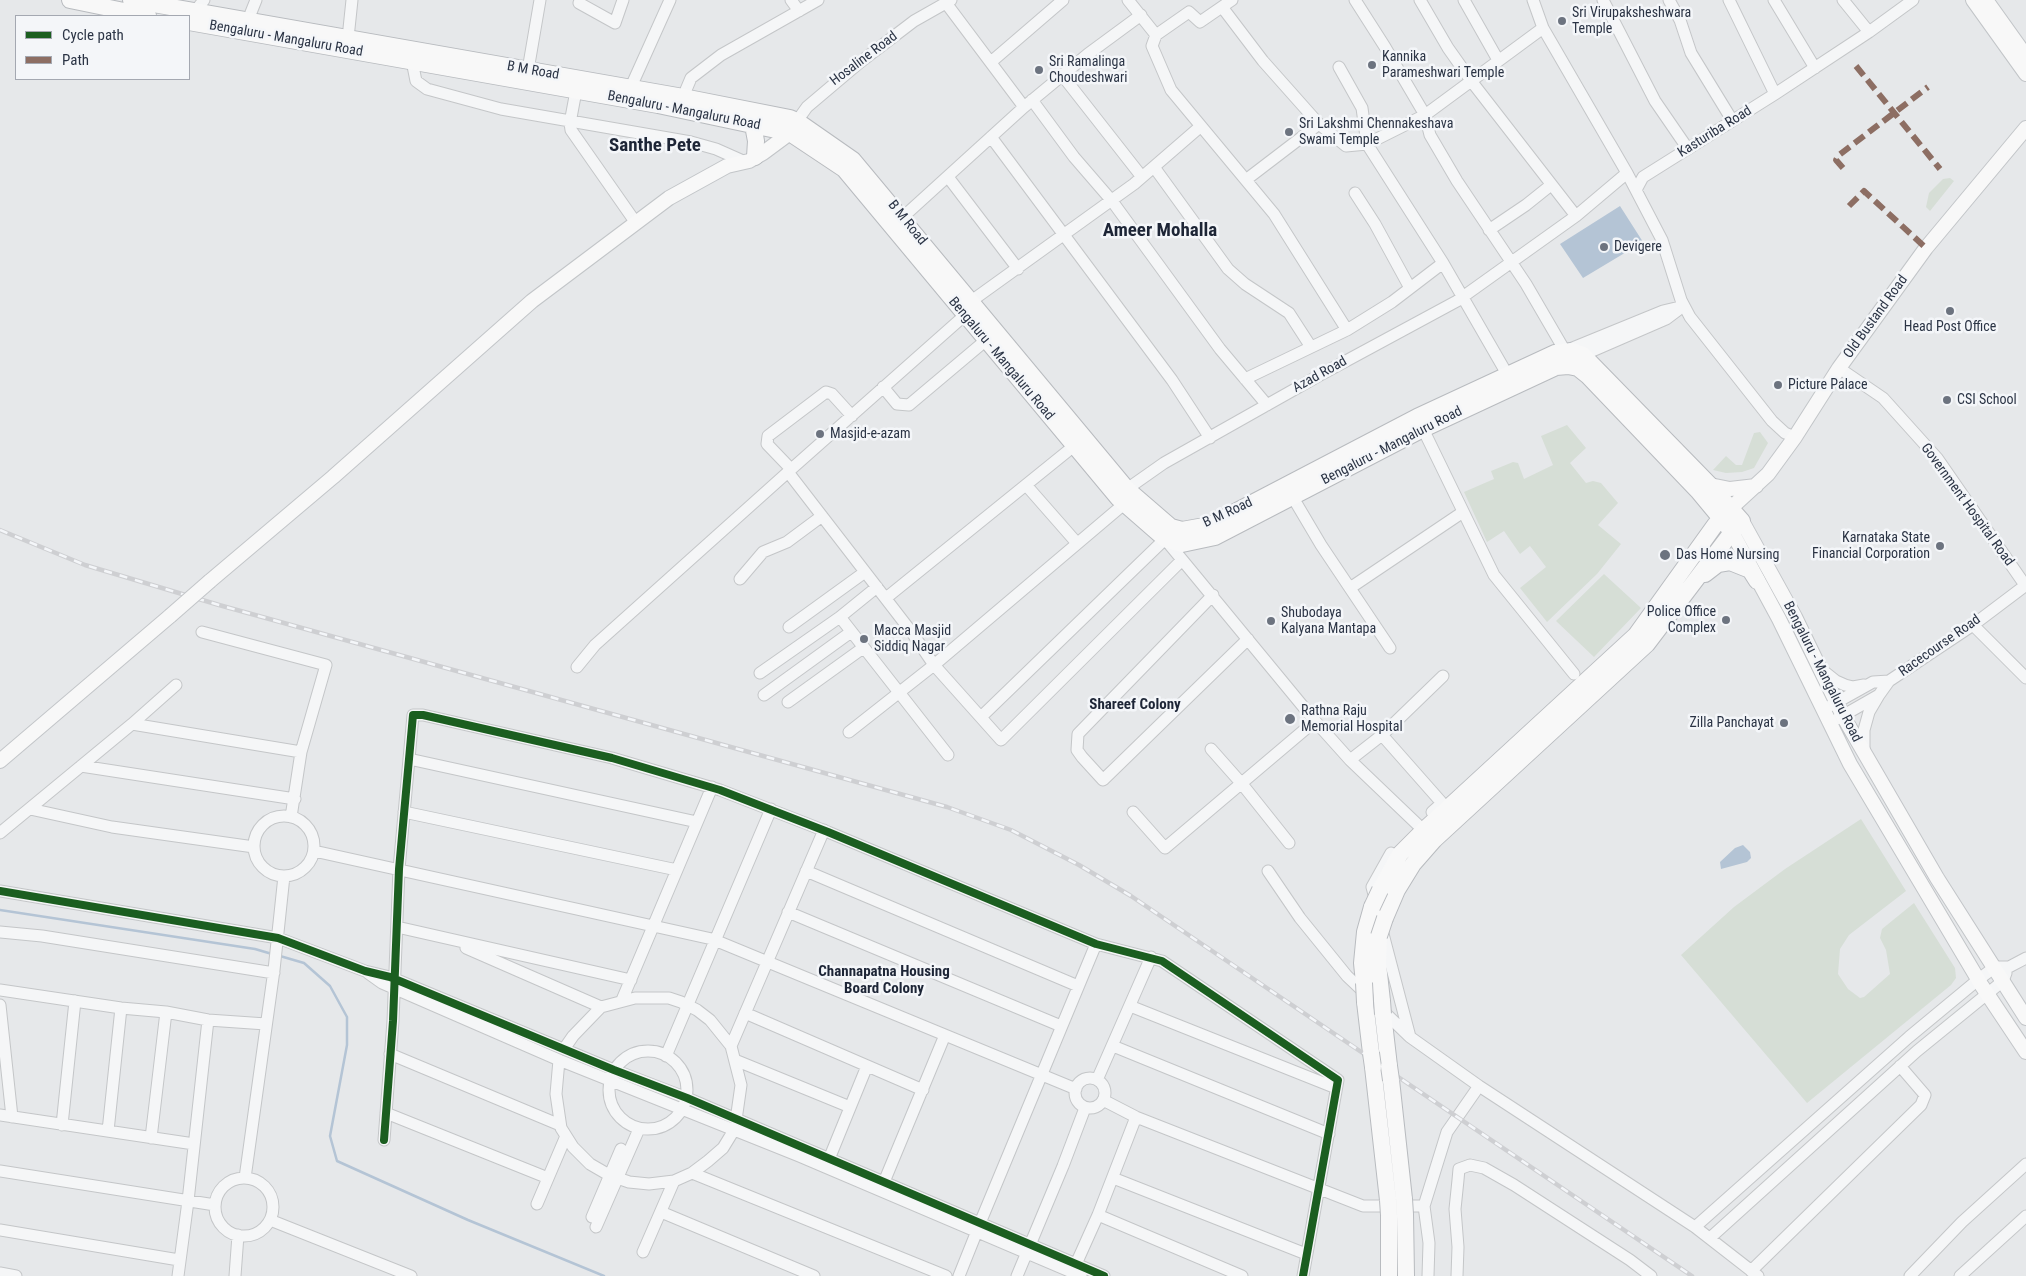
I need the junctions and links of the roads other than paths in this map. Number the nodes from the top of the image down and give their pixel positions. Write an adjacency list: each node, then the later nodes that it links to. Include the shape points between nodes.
1 (70, 0): 27 (highway)
2 (130, 0): 27 (highway, B M Road)
3 (256, 0): 31 (street)
4 (352, 0): 35 (street)
5 (540, 0): 42 (street)
6 (623, 0): 24 (street, via 614,23)
7 (670, 0): 46 (street)
8 (791, 0): 29 (street)
9 (818, 0): 29 (street)
10 (1063, 0): 39 (street)
11 (1128, 0): 30 (street)
12 (1354, 0): 51 (street, via 1386,47)
13 (1420, 0): 45 (street)
14 (1464, 0): 37 (street)
15 (1533, 0): 32 (street)
16 (1603, 0): 61 (street, via 1655,100)
17 (1669, 0): 52 (street, via 1691,53)
18 (1729, 0): 48 (street)
19 (1774, 0): 41 (street)
20 (1842, 0): 33 (street)
21 (1913, 0): 33 (street, Kasturiba Road)
22 (1973, 0): 43 (main road)
23 (1986, 0): 36 (main road)
24 (577, 1)
25 (948, 2): 39 (street); 57 (street, Hosaline Road, via 914,21 826,88 807,106)
26 (1228, 2): 34 (street, via 1200,22 1189,12); 54 (street, via 1264,61)
27 (156, 8): 28 (highway, B M Road)
28 (196, 11): 31 (highway, B M Road); 38 (highway, Bengaluru - Mangaluru Road)
29 (798, 11): 49 (street, via 721,55 691,78)
30 (1141, 15): 34 (street); 44 (street)
31 (248, 20): 35 (highway, B M Road)
32 (1543, 28): 37 (street); 64 (street)
33 (1869, 32): 41 (street, Kasturiba Road)
34 (1156, 35): 56 (street, via 1152,46 1171,90)
35 (348, 38): 42 (highway, B M Road)
36 (2026, 56)
37 (1498, 60): 45 (street)
38 (412, 62): 47 (highway, Bengaluru - Mangaluru Road); 53 (street, via 416,81 424,88)
39 (991, 62): 50 (street)
40 (1339, 67): 60 (street, via 1362,108)
41 (1815, 68): 48 (street, Kasturiba Road)
42 (528, 70): 46 (highway, B M Road)
43 (2026, 74)
44 (1062, 76): 50 (street); 66 (street)
45 (1472, 82): 51 (street); 68 (street)
46 (630, 89): 49 (highway, B M Road)
47 (576, 91): 53 (street); 55 (highway, Bengaluru - Mangaluru Road)
48 (1775, 94): 52 (street, Kasturiba Road)
49 (682, 97): 57 (highway, B M Road, via 790,118)
50 (1028, 104): 59 (street); 71 (street)
51 (1425, 115): 60 (street); 75 (street, via 1430,135)
52 (1732, 120): 61 (street, Kasturiba Road)
53 (570, 122): 62 (street, via 691,142); 74 (street, via 571,130)
54 (1319, 124): 60 (street, via 1346,146); 67 (street)
55 (753, 125): 57 (highway, Bengaluru - Mangaluru Road); 62 (highway, via 756,141)
56 (1201, 126): 63 (street); 67 (street)
57 (793, 127): 62 (main road); 73 (highway, Bengaluru - Mangaluru Road, via 844,169)
58 (2026, 128): 89 (main road, Old Bustand Road, via 1933,238)
59 (991, 137): 65 (street); 76 (street)
60 (1367, 144): 78 (street)
61 (1688, 149): 69 (street, Kasturiba Road, via 1643,177)
62 (749, 159): 74 (main road, via 726,166 669,198)
63 (1154, 166): 66 (street); 86 (street, via 1228,269 1289,312)
64 (1627, 173): 69 (street); 72 (street, Azad Road)
65 (948, 177): 73 (street); 79 (street)
66 (1142, 177): 71 (street)
67 (1247, 179): 84 (street, via 1274,214)
68 (1551, 185): 72 (street); 75 (street)
69 (1636, 190): 82 (street, via 1662,240)
70 (1355, 193): 80 (street)
71 (1112, 201): 76 (street); 91 (street)
72 (1576, 216): 77 (street, Azad Road)
73 (898, 222): 83 (highway, B M Road)
74 (636, 223): 158 (main road, bridge, via 532,301 340,471)
75 (1489, 230): 77 (street)
76 (1065, 236): 79 (street); 97 (street, via 1172,380)
77 (1512, 262): 81 (street, Azad Road); 88 (street)
78 (1442, 263): 80 (street); 81 (street)
79 (1018, 269): 83 (street)
80 (1410, 288): 84 (street)
81 (1462, 296): 90 (street); 93 (street, Azad Road)
82 (1684, 306): 87 (street, via 1666,319); 88 (street, via 1663,311); 96 (street, via 1772,420 1785,433)
83 (967, 309): 85 (highway, Bengaluru - Mangaluru Road); 92 (street); 103 (highway, B M Road)
84 (1347, 330): 86 (street)
85 (985, 341): 92 (street, via 909,405 897,404); 98 (highway, Bengaluru - Mangaluru Road)
86 (1311, 347): 91 (street)
87 (1583, 355): 88 (highway); 101 (highway, Bengaluru - Mangaluru Road)
88 (1562, 357): 90 (highway, B M Road); 95 (highway, Bengaluru - Mangaluru Road, via 1556,368); 106 (highway, Bengaluru - Mangaluru Road, via 1588,376 1698,491)
89 (1839, 368): 96 (main road, Old Bustand Road); 117 (street, Government Hospital Road, via 1883,398 1937,458)
90 (1507, 374): 108 (highway, B M Road, via 1417,417)
91 (1245, 379): 93 (street)
92 (882, 388): 94 (street)
93 (1267, 405): 97 (street, Azad Road)
94 (852, 416): 99 (street); 99 (street, via 832,394 826,392 768,436 767,444)
95 (1423, 429): 104 (highway, Bengaluru - Mangaluru Road); 105 (street)
96 (1795, 437): 102 (main road, Old Bustand Road)
97 (1210, 438): 103 (street, Azad Road, via 1164,463)
98 (1074, 446): 100 (street); 103 (highway, Bengaluru - Mangaluru Road)
99 (790, 471): 107 (street); 132 (street, via 595,645)
100 (1026, 485): 111 (street); 121 (street)
101 (1710, 485): 102 (main road, via 1730,489); 106 (highway, Bengaluru - Mangaluru Road)
102 (1757, 485): 106 (main road, Old Bustand Road)
103 (1126, 496): 108 (highway, B M Road, via 1171,527 1182,530); 110 (highway, Bengaluru - Mangaluru Road); 111 (street, Azad Road)
104 (1292, 496): 108 (highway, Bengaluru - Mangaluru Road); 119 (street)
105 (1463, 512): 119 (street); 134 (street, via 1494,575)
106 (1726, 513): 109 (highway, Bengaluru - Mangaluru Road); 300 (highway, bridge, via 1636,635 1400,854 1372,907 1362,963 1388,1207)
107 (822, 516): 113 (street); 114 (street, via 786,542 763,552)
108 (1235, 519): 110 (highway, Bengaluru - Mangaluru Road, via 1215,537 1182,544)
109 (1737, 527): 115 (main road, Bengaluru - Mangaluru Road); 116 (highway); 131 (main road, Bengaluru - Mangaluru Road, via 1791,610)
110 (1165, 539): 112 (street); 146 (street)
111 (1076, 542): 130 (street, Azad Road)
112 (1182, 560): 120 (street); 146 (street, via 1001,740)
113 (865, 572): 118 (street); 124 (street)
114 (740, 579)
115 (1757, 580): 116 (highway, via 1750,570 1730,562 1714,567); 144 (main road, Bengaluru - Mangaluru Road)
116 (1692, 585): 301 (highway, bridge, via 1647,644 1434,840 1413,864 1385,918 1379,936 1378,964 1405,1207)
117 (2026, 585): 123 (street, Racecourse Road)
118 (876, 587): 121 (street); 122 (street)
119 (1350, 588): 129 (street)
120 (1213, 595): 127 (street); 127 (street, via 1078,734 1077,750 1082,757 1103,780)
121 (886, 598): 130 (street)
122 (840, 617): 126 (street); 133 (street)
123 (1974, 625): 136 (street); 137 (street, Racecourse Road)
124 (790, 627)
125 (202, 632): 153 (street, via 326,665)
126 (851, 632): 128 (street); 141 (street)
127 (1248, 639): 147 (street)
128 (863, 648): 140 (street); 143 (street)
129 (1390, 648)
130 (934, 664): 140 (street, Azad Road); 146 (street)
131 (1818, 666): 138 (street, via 1836,681 1854,687); 145 (main road, Bengaluru - Mangaluru Road)
132 (577, 667)
133 (760, 673)
134 (1574, 674)
135 (1443, 676): 151 (street)
136 (2026, 678)
137 (1889, 681): 138 (street, Racecourse Road); 142 (street)
138 (1873, 682): 145 (street, Racecourse Road)
139 (176, 685): 149 (street)
140 (898, 693): 150 (street, Azad Road); 155 (street)
141 (764, 695)
142 (1879, 695): 145 (street); 154 (street, via 1864,730)
143 (788, 702)
144 (1823, 710): 145 (street, Racecourse Road); 148 (main road, Bengaluru - Mangaluru Road)
145 (1839, 710): 148 (street); 154 (main road, Bengaluru - Mangaluru Road)
146 (981, 717)
147 (1315, 721): 157 (street); 160 (street)
148 (1830, 723): 181 (main road, Bengaluru - Mangaluru Road, via 1850,764)
149 (132, 724): 153 (street); 159 (street)
150 (849, 732)
151 (1382, 735): 157 (street); 169 (street, via 1442,803)
152 (1211, 749): 160 (street)
153 (301, 752): 162 (street)
154 (1864, 752): 179 (main road, Bengaluru - Mangaluru Road)
155 (948, 755)
156 (409, 759): 161 (street, via 413,715 423,715 612,758); 165 (street); 168 (street)
157 (1350, 760): 169 (street)
158 (0, 761)
159 (81, 766): 162 (street); 164 (street)
160 (1242, 784): 166 (street, via 1165,848); 172 (street)
161 (712, 787): 163 (street); 168 (street)
162 (295, 799): 167 (street)
163 (768, 808): 170 (street); 188 (street)
164 (30, 809): 171 (street); 173 (street, via 112,827)
165 (404, 812): 175 (street); 176 (street)
166 (1133, 812)
167 (291, 816): 173 (street, via 265,822 258,829); 174 (street, via 306,826 314,842)
168 (697, 822): 176 (street)
169 (1418, 825): 220 (street, via 1393,850 1372,887)
170 (824, 830): 177 (street); 190 (street)
171 (0, 833)
172 (1289, 843)
173 (254, 847): 180 (street, via 260,864 275,875)
174 (314, 851): 175 (street); 180 (street, via 300,871)
175 (399, 870): 184 (street); 185 (street)
176 (677, 870): 184 (street)
177 (806, 871): 183 (street); 202 (street)
178 (1268, 871): 220 (street, via 1300,918 1347,976)
179 (1933, 871): 181 (main road); 195 (main road, Bengaluru - Mangaluru Road)
180 (284, 876): 189 (street)
181 (1918, 880): 191 (main road, Bengaluru - Mangaluru Road)
182 (0, 892): 189 (street)
183 (788, 912): 194 (street); 218 (street)
184 (653, 926): 188 (street); 199 (street)
185 (397, 928): 187 (street); 201 (street)
186 (0, 932): 197 (street)
187 (443, 938): 199 (street); 212 (street)
188 (712, 940): 194 (street); 208 (street)
189 (278, 941): 197 (street); 201 (street)
190 (1096, 944): 192 (street); 202 (street)
191 (1964, 956): 198 (main road, Bengaluru - Mangaluru Road); 204 (street)
192 (1151, 957): 210 (street); 234 (street, via 1162,961 1338,1080)
193 (2026, 958): 196 (street)
194 (767, 961): 214 (street); 219 (street)
195 (1995, 967): 196 (street); 198 (street); 200 (main road, Bengaluru - Mangaluru Road)
196 (2009, 967): 200 (street)
197 (274, 972): 217 (street)
198 (1979, 979): 204 (street); 205 (main road, Bengaluru - Mangaluru Road)
199 (631, 980): 206 (street)
200 (2003, 981): 205 (street); 215 (main road, Bengaluru - Mangaluru Road)
201 (394, 984): 224 (street); 225 (street)
202 (1078, 986): 218 (street)
203 (0, 990): 207 (street)
204 (1966, 990): 275 (street)
205 (1988, 993): 223 (main road, Bengaluru - Mangaluru Road); 229 (street)
206 (622, 1000): 208 (street, via 651,997); 212 (street)
207 (75, 1001): 211 (street); 245 (street)
208 (684, 1003): 221 (street, via 710,1020); 226 (street)
209 (0, 1005): 243 (street)
210 (1130, 1006): 222 (street); 234 (street)
211 (120, 1008): 213 (street); 248 (street)
212 (601, 1008): 225 (street, via 573,1036)
213 (166, 1012): 216 (street); 251 (street)
214 (745, 1013): 221 (street); 228 (street)
215 (2026, 1018)
216 (208, 1020): 217 (street); 253 (street)
217 (266, 1024): 259 (street)
218 (1061, 1026): 231 (street)
219 (945, 1035): 231 (street); 236 (street)
220 (1410, 1036): 233 (street)
221 (731, 1046): 227 (street)
222 (1113, 1046): 232 (street); 250 (street)
223 (2026, 1052)
224 (390, 1054): 241 (street); 249 (street)
225 (562, 1054): 230 (street); 249 (street, via 556,1094)
226 (663, 1054): 230 (street, via 643,1051 634,1054 626,1058); 238 (street, via 674,1061 683,1074 688,1088)
227 (735, 1060): 239 (street); 246 (street, via 741,1085)
228 (867, 1066): 236 (street); 239 (street)
229 (1900, 1066): 278 (street); 287 (street, via 1925,1095 1921,1105)
230 (612, 1075): 238 (street); 247 (street, via 609,1090 615,1112)
231 (1040, 1075): 235 (street); 274 (street)
232 (1097, 1080): 235 (street, via 1085,1079); 237 (street, via 1104,1087)
233 (1479, 1086): 268 (street, via 1447,1132); 275 (street)
234 (1336, 1088): 250 (street)
235 (1076, 1089): 240 (street, via 1078,1102)
236 (923, 1090): 263 (street)
237 (1104, 1100): 240 (street, via 1098,1107); 244 (street)
238 (685, 1104): 246 (street); 247 (street, via 675,1120 664,1127 652,1130)
239 (850, 1107): 254 (street)
240 (1085, 1108): 279 (street)
241 (386, 1113): 252 (street); 260 (street)
242 (0, 1115): 243 (street)
243 (12, 1117): 245 (street)
244 (1136, 1117): 261 (street); 264 (street)
245 (62, 1124): 248 (street)
246 (735, 1125): 254 (street); 257 (street, via 723,1148)
247 (636, 1128): 258 (street)
248 (108, 1131): 251 (street)
249 (563, 1131): 258 (street, via 590,1164); 260 (street)
250 (1329, 1134): 264 (street)
251 (151, 1138): 253 (street)
252 (384, 1140)
253 (194, 1144): 265 (street)
254 (827, 1163): 263 (street); 274 (street)
255 (2026, 1164): 304 (street, via 1962,1222)
256 (0, 1171): 265 (street)
257 (692, 1173): 262 (street); 294 (street)
258 (613, 1176): 262 (street, via 648,1184); 273 (street)
259 (245, 1178): 267 (street, via 228,1183 221,1189); 272 (street, via 262,1185 268,1192 272,1201)
260 (548, 1178): 266 (street)
261 (1113, 1178): 270 (street); 281 (street)
262 (674, 1181): 269 (street)
263 (884, 1182): 274 (street)
264 (1319, 1190): 268 (street, via 1363,1206); 281 (street)
265 (188, 1201): 267 (street); 282 (street)
266 (537, 1204)
267 (215, 1205): 277 (street, via 224,1227)
268 (1424, 1206): 302 (street, via 1429,1243)
269 (661, 1212): 280 (street); 293 (street)
270 (1098, 1215): 284 (street); 298 (street)
271 (2026, 1216): 305 (street)
272 (270, 1220): 277 (street, via 256,1233); 283 (street)
273 (593, 1225)
274 (978, 1227): 279 (street); 295 (street)
275 (1695, 1227): 278 (street)
276 (0, 1230): 282 (street)
277 (238, 1235): 290 (street)
278 (1710, 1238): 287 (street)
279 (1028, 1248): 284 (street); 296 (street)
280 (643, 1252)
281 (1306, 1254): 299 (street)
282 (179, 1260): 289 (street)
283 (381, 1264): 291 (street); 292 (street)
284 (1077, 1273): 297 (street)
285 (0, 1274): 288 (street)
286 (1645, 1274): 303 (street, via 1514,1185 1484,1168 1470,1165 1459,1169 1455,1208)
287 (1755, 1274)
288 (16, 1276)
289 (178, 1276)
290 (235, 1276)
291 (380, 1276)
292 (410, 1276)
293 (814, 1276)
294 (946, 1276)
295 (959, 1276)
296 (1017, 1276)
297 (1104, 1276)
298 (1242, 1276)
299 (1303, 1276)
300 (1389, 1276)
301 (1406, 1276)
302 (1428, 1276)
303 (1457, 1276)
304 (1910, 1276)
305 (1960, 1276)

